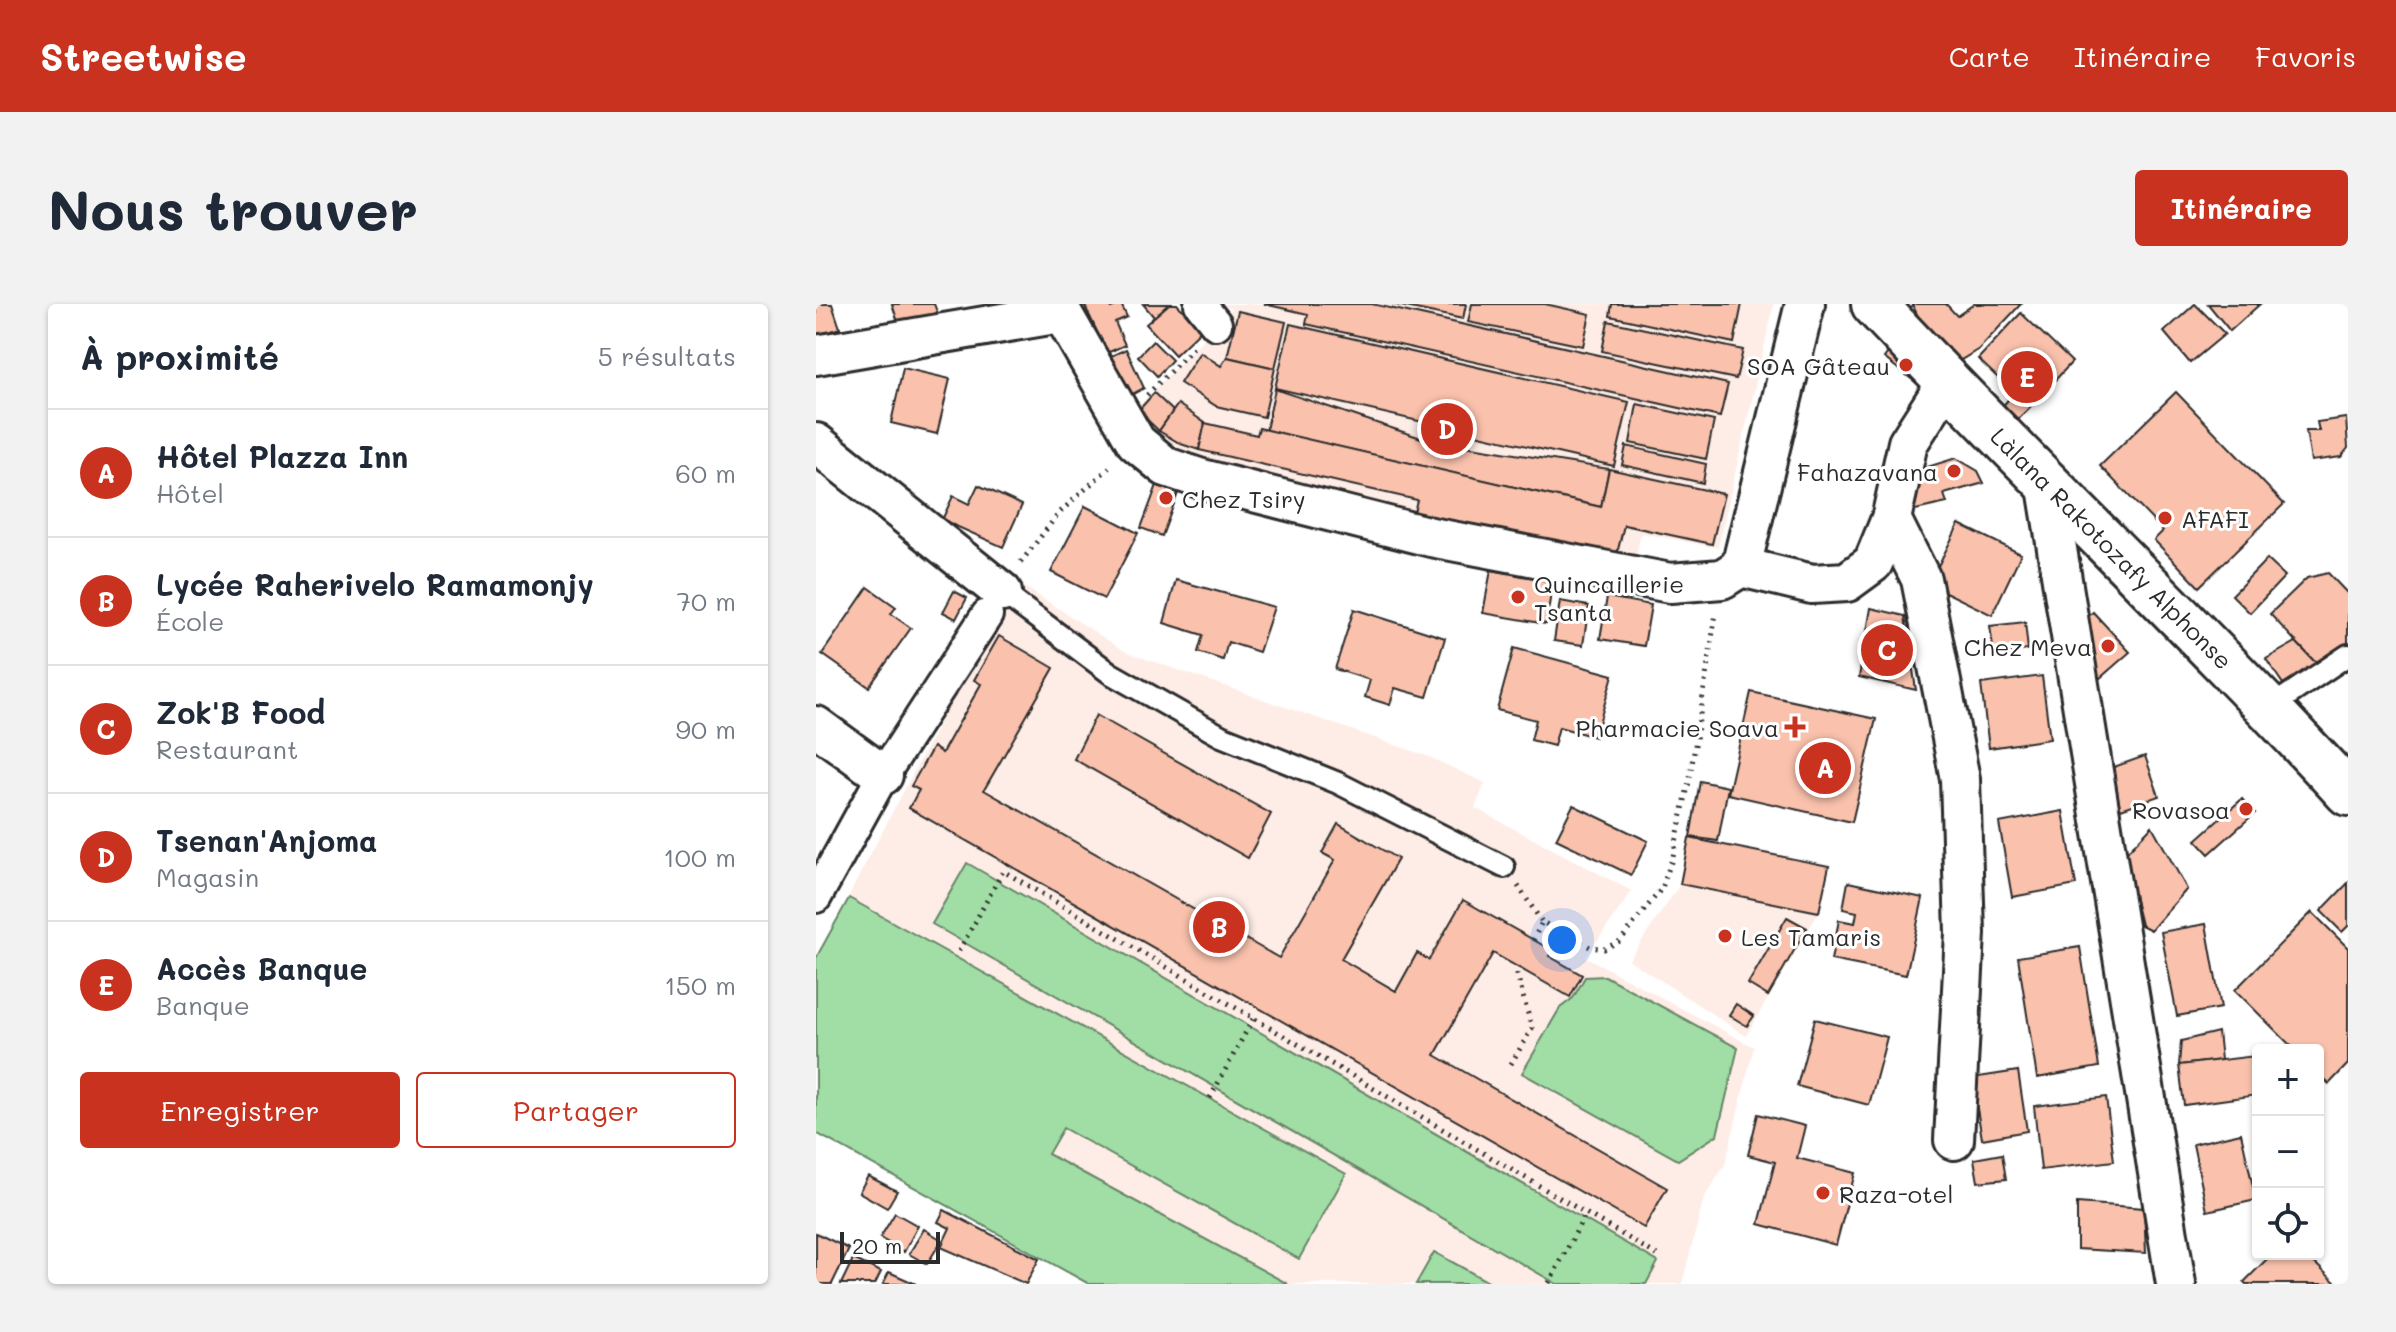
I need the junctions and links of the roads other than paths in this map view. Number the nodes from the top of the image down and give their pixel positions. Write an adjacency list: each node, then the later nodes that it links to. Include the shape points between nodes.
1 (1805, 304): 9 (street)
2 (1874, 304): 5 (street, Làlana Rakotozafy Alphonse)
3 (1059, 309): 4 (street); 9 (street, via 1129,431 1166,467 1431,537 1670,583 1722,579)
4 (816, 355)
5 (1947, 382): 7 (street, Làlana Rakotozafy Alphonse); 8 (street, via 1908,443)
6 (816, 443): 10 (street)
7 (2046, 481): 12 (street, Làlana Rakotozafy Alphonse); 19 (street)
8 (1891, 519): 9 (street, via 1873,563 1847,582 1812,584); 18 (street, via 1921,579 1960,779 1965,933)
9 (1741, 567)
10 (994, 604): 14 (street); 16 (lane, via 1221,736 1338,783)
11 (2348, 655): 12 (lane)
12 (2269, 708): 15 (street, Làlana Rakotozafy Alphonse)
13 (816, 726): 14 (street)
14 (883, 775): 17 (street)
15 (2348, 793)
16 (1504, 867)
17 (816, 897)
18 (1954, 1140)
19 (2176, 1284)

